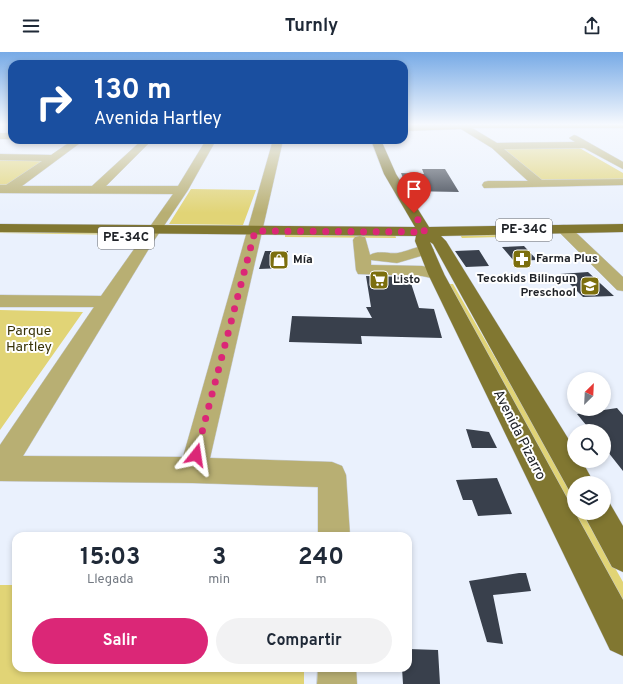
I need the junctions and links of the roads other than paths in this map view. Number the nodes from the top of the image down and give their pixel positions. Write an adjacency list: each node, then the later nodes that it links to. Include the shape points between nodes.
1 (60, 153): 9 (street)
2 (133, 153): 15 (street)
3 (203, 153): 16 (street)
4 (275, 153): 21 (street)
5 (382, 153): 24 (main road, Avenida Pizarro, via 390,174)
6 (504, 153): 12 (street)
7 (601, 153): 10 (street)
8 (0, 157): 9 (street)
9 (53, 158): 14 (street)
10 (623, 166)
11 (623, 182): 12 (street)
12 (538, 183): 13 (street)
13 (488, 185)
14 (5, 189): 15 (street)
15 (96, 189): 16 (street)
16 (182, 190): 19 (street)
17 (0, 228): 19 (main road, PE-34C)
18 (623, 228): 20 (main road, PE-34C)
19 (152, 234): 21 (main road, PE-34C); 22 (main road, PE-34C); 30 (street)
20 (568, 234): 23 (main road, PE-34C); 24 (main road, PE-34C); 28 (street)
21 (254, 235): 24 (main road, PE-34C); 25 (main road, PE-34C); 32 (street)
22 (0, 237)
23 (623, 237)
24 (428, 241): 26 (street); 27 (main road, Avenida Pizarro); 33 (main road, Avenida Pizarro)
25 (362, 253): 26 (street); 26 (main road, PE-34C)
26 (396, 257): 27 (street, via 422,271)
27 (436, 274): 37 (main road, Avenida Pizarro)
28 (623, 286)
29 (0, 301): 30 (street)
30 (108, 302): 31 (street)
31 (0, 468): 32 (street)
32 (193, 470): 35 (street, via 332,475)
33 (576, 476)
34 (602, 520): 36 (main road)
35 (334, 532)
36 (623, 556)
37 (623, 636)
38 (337, 672): 39 (street)
39 (337, 684)

